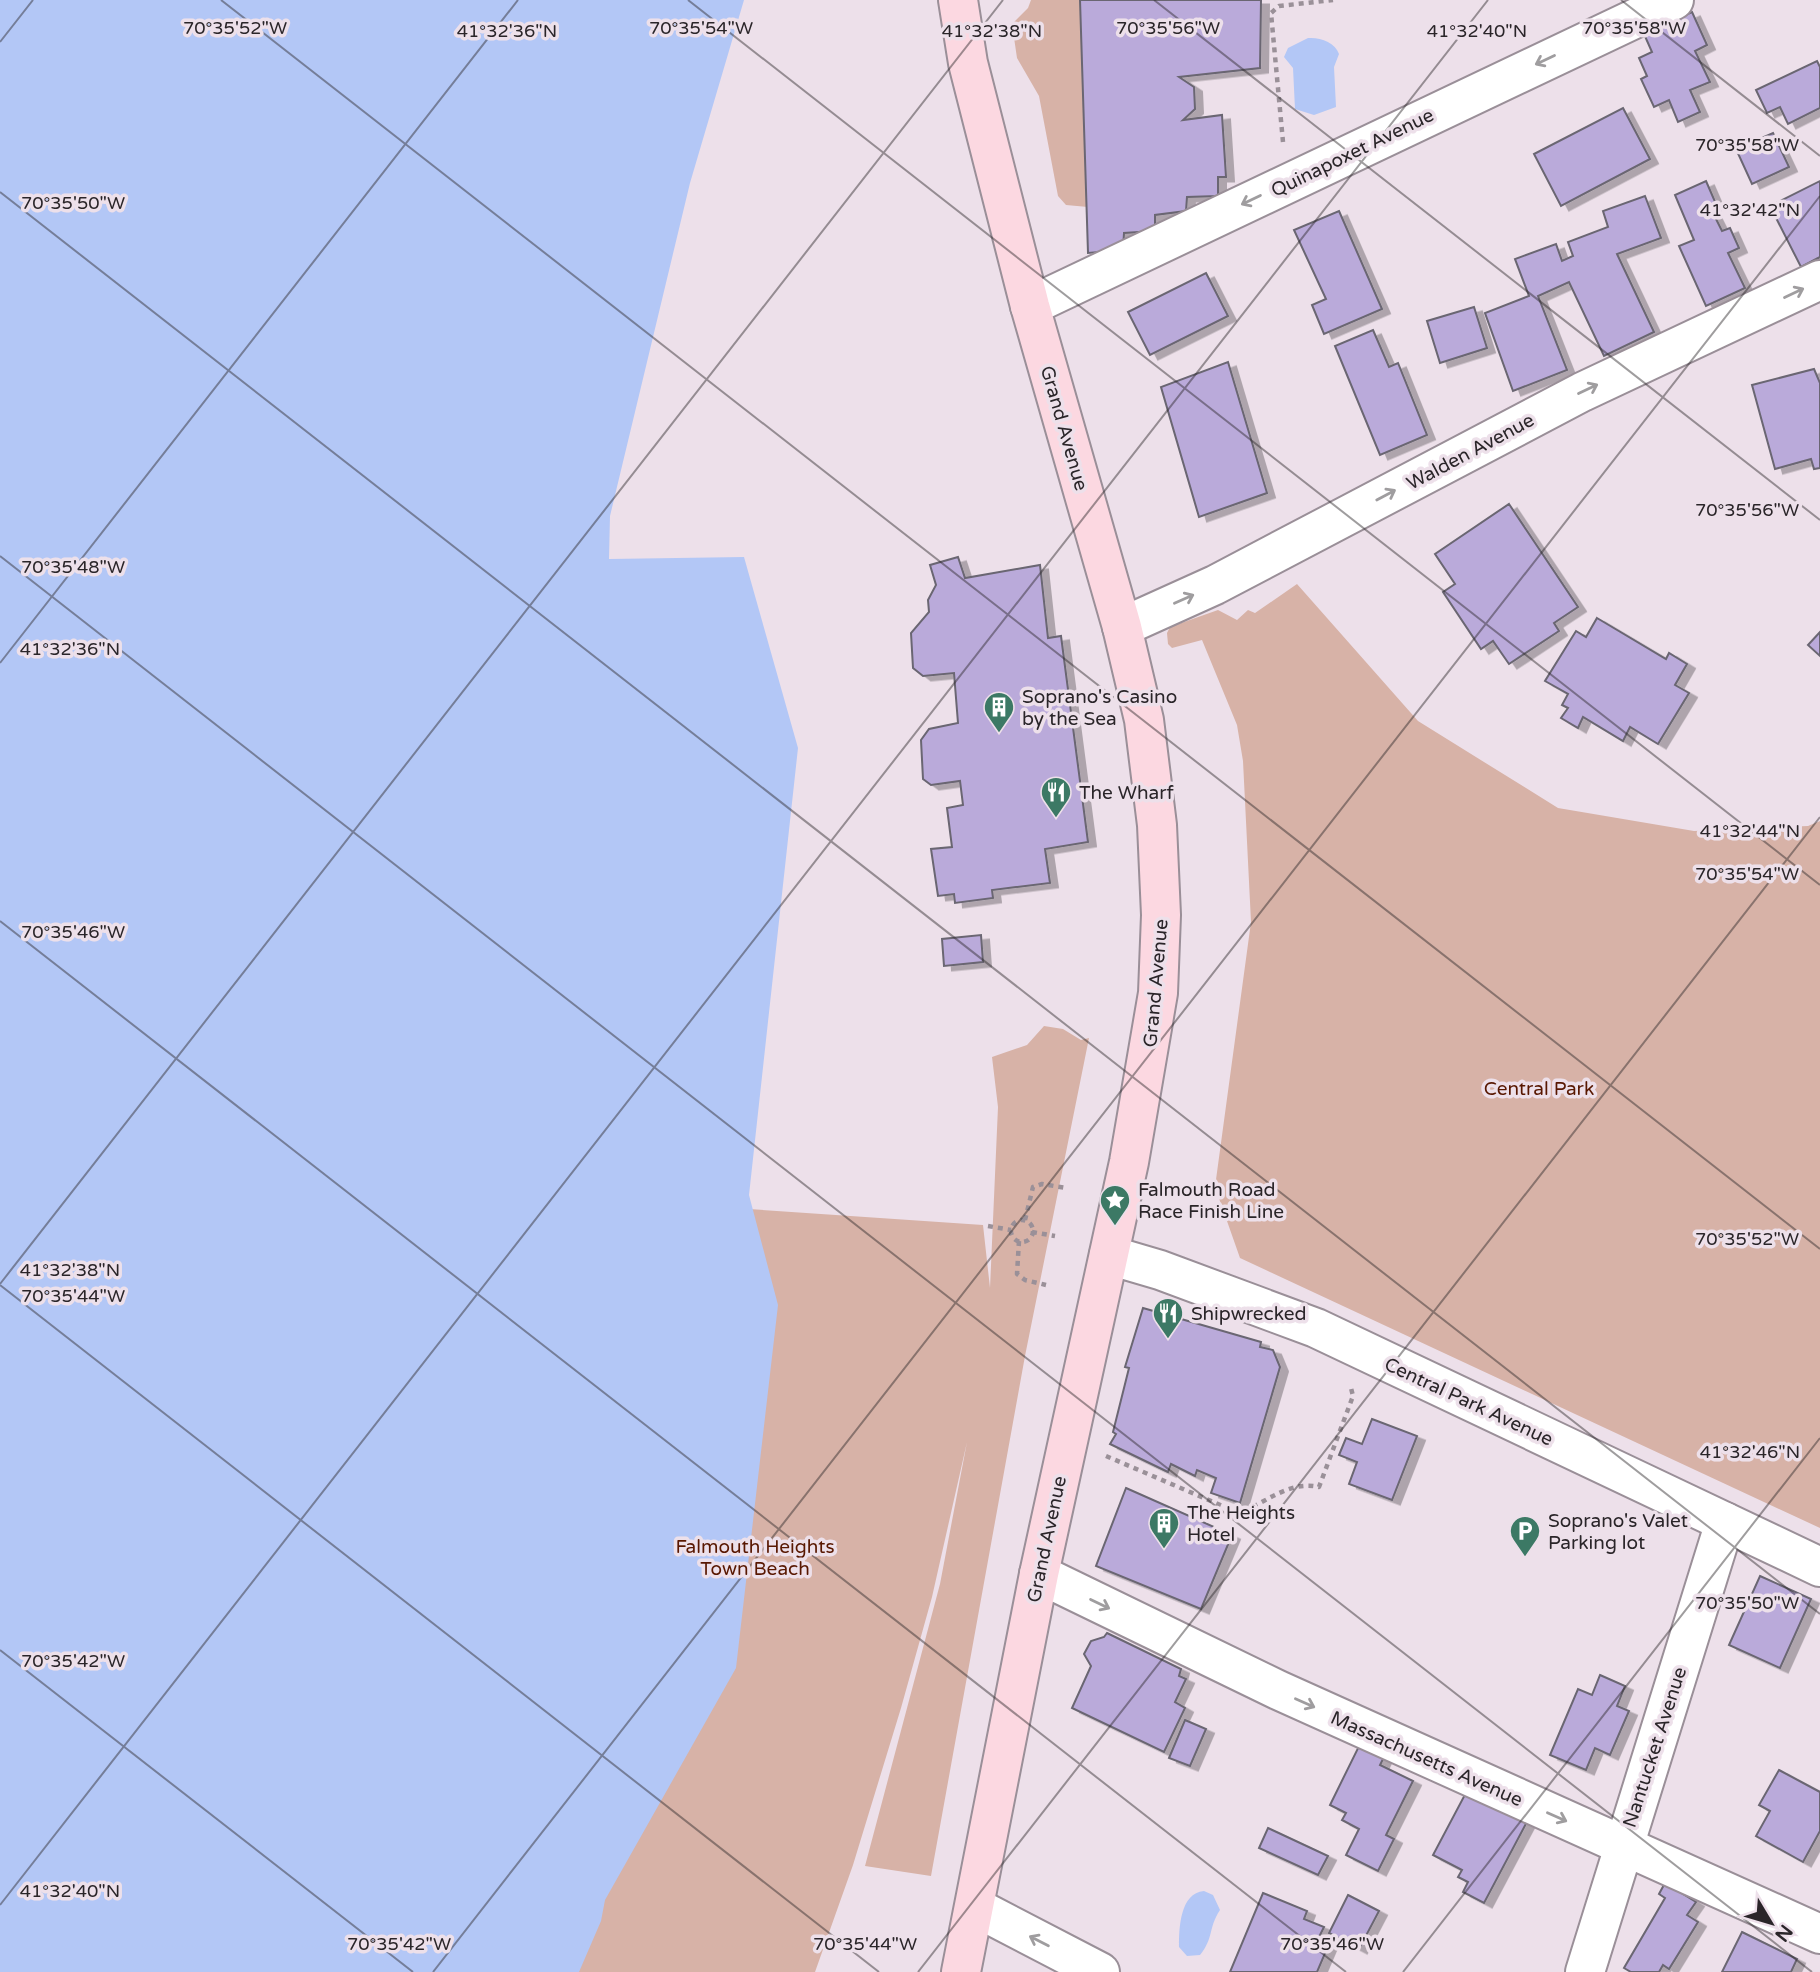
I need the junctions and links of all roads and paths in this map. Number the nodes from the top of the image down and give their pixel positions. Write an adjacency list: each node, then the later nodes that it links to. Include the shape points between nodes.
1 (958, 0): 6 (main road, Grand Avenue, via 968,63)
2 (1333, 0): 4 (path, via 1279,6 1271,13)
3 (1674, 0): 6 (street, Quinapoxet Avenue, one-way to 6)
4 (1284, 150)
5 (1820, 281): 7 (street, Walden Avenue, one-way to 5, via 1215,585 1582,392)
6 (1030, 306): 7 (main road, Grand Avenue)
7 (1122, 627): 15 (main road, Grand Avenue, via 1151,764 1161,915 1158,993)
8 (1066, 1188): 9 (path, via 1038,1184 1030,1192)
9 (1024, 1220): 11 (path); 12 (path)
10 (988, 1226): 11 (path)
11 (1011, 1230): 14 (path)
12 (1032, 1232): 13 (path); 14 (path, via 1027,1241)
13 (1055, 1236)
14 (1019, 1241): 16 (path, via 1017,1274)
15 (1109, 1255): 17 (street, Central Park Avenue, via 1316,1328); 21 (main road, Grand Avenue)
16 (1046, 1285)
17 (1367, 1353): 18 (path, via 1319,1487 1294,1486 1239,1513); 19 (street, Central Park Avenue)
18 (1098, 1453)
19 (1725, 1522): 20 (street, Central Park Avenue); 22 (street, Nantucket Avenue)
20 (1820, 1567)
21 (1039, 1574): 22 (street, Massachusetts Avenue, one-way to 22, via 1278,1690); 23 (main road, Grand Avenue)
22 (1622, 1846): 24 (street, Massachusetts Avenue); 27 (street, Nantucket Avenue)
23 (975, 1907): 25 (main road, Grand Avenue); 26 (street, one-way to 23)
24 (1820, 1934)
25 (961, 1972)
26 (1100, 1972)
27 (1585, 1972)

